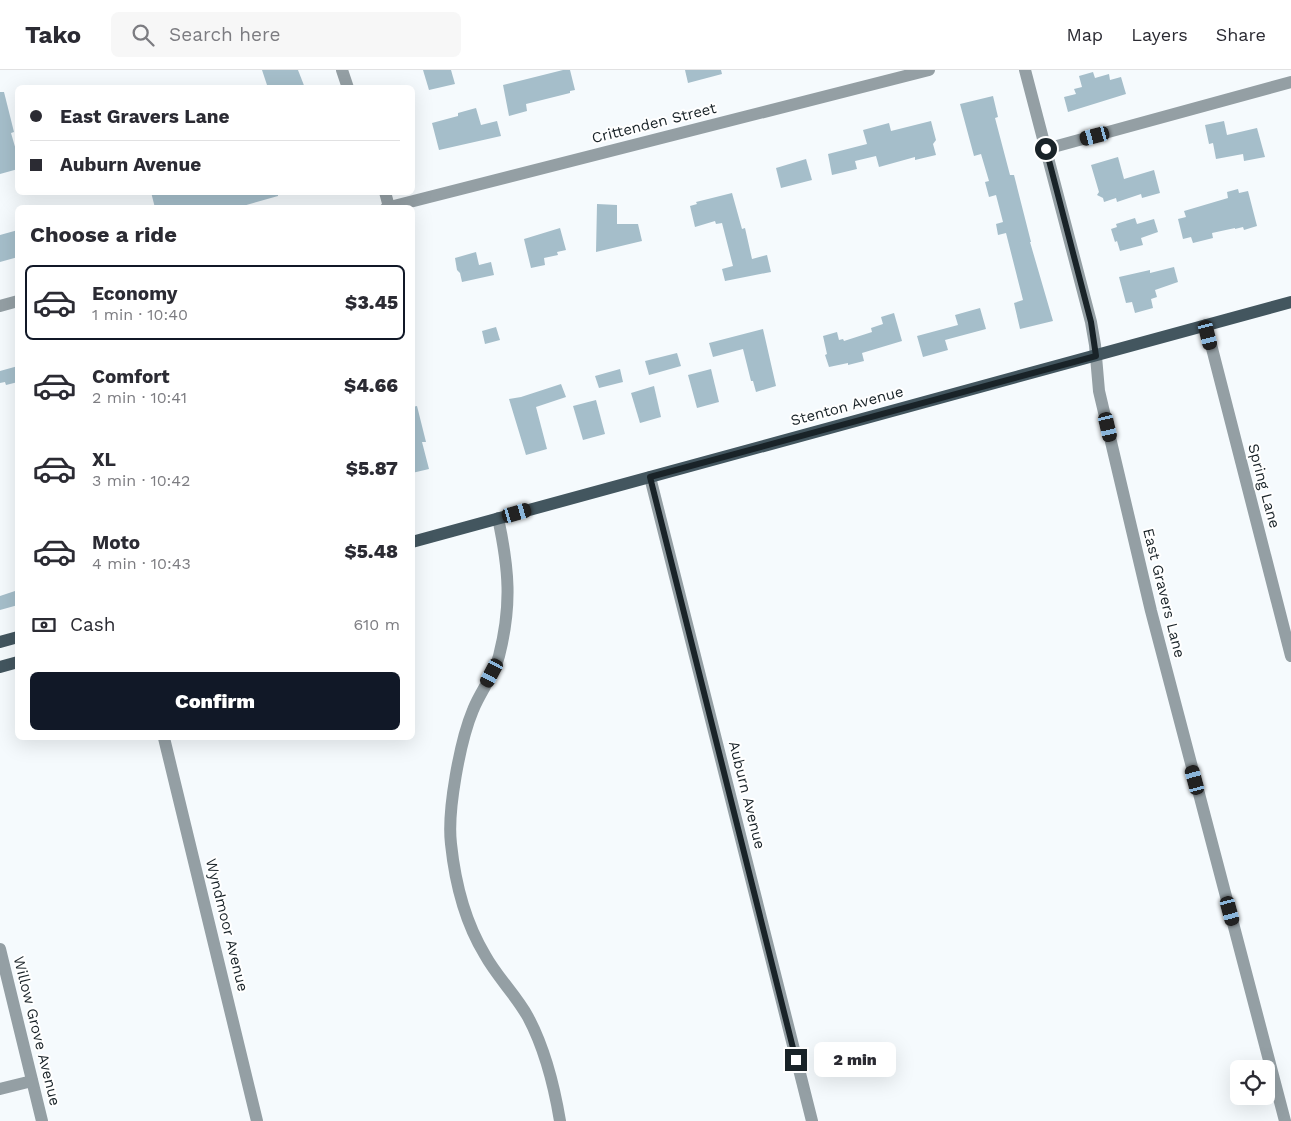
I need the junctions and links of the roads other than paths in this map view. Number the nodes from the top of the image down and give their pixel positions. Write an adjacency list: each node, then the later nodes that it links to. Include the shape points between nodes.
1 (342, 70): 5 (street)
2 (929, 70): 7 (street, Crittenden Street)
3 (1025, 70): 6 (street, East Gravers Lane)
4 (1291, 82): 6 (street)
5 (347, 85)
6 (1046, 149): 12 (street, East Gravers Lane, via 1091,322)
7 (396, 205)
8 (15, 302): 10 (street)
9 (1291, 302): 11 (main road, Stenton Avenue)
10 (0, 306)
11 (1206, 325): 12 (main road, Stenton Avenue); 18 (street, Spring Lane)
12 (1096, 356): 13 (main road, Stenton Avenue); 29 (street, East Gravers Lane, via 1099,390 1151,611)
13 (650, 477): 14 (main road, Stenton Avenue); 28 (street, Auburn Avenue)
14 (498, 518): 15 (main road, Stenton Avenue); 27 (street, via 509,580 508,614 498,658 473,710 463,741 452,801 450,842 467,915 484,955 527,1016 538,1039 551,1074)
15 (415, 541)
16 (15, 638): 17 (main road)
17 (0, 642)
18 (1291, 656)
19 (15, 663): 20 (main road)
20 (0, 667)
21 (164, 740): 26 (street, Wyndmoor Avenue)
22 (0, 949): 23 (street, Willow Grove Avenue)
23 (32, 1081): 24 (street); 25 (street, Willow Grove Avenue)
24 (0, 1089)
25 (42, 1121)
26 (258, 1121)
27 (560, 1121)
28 (812, 1121)
29 (1285, 1121)

